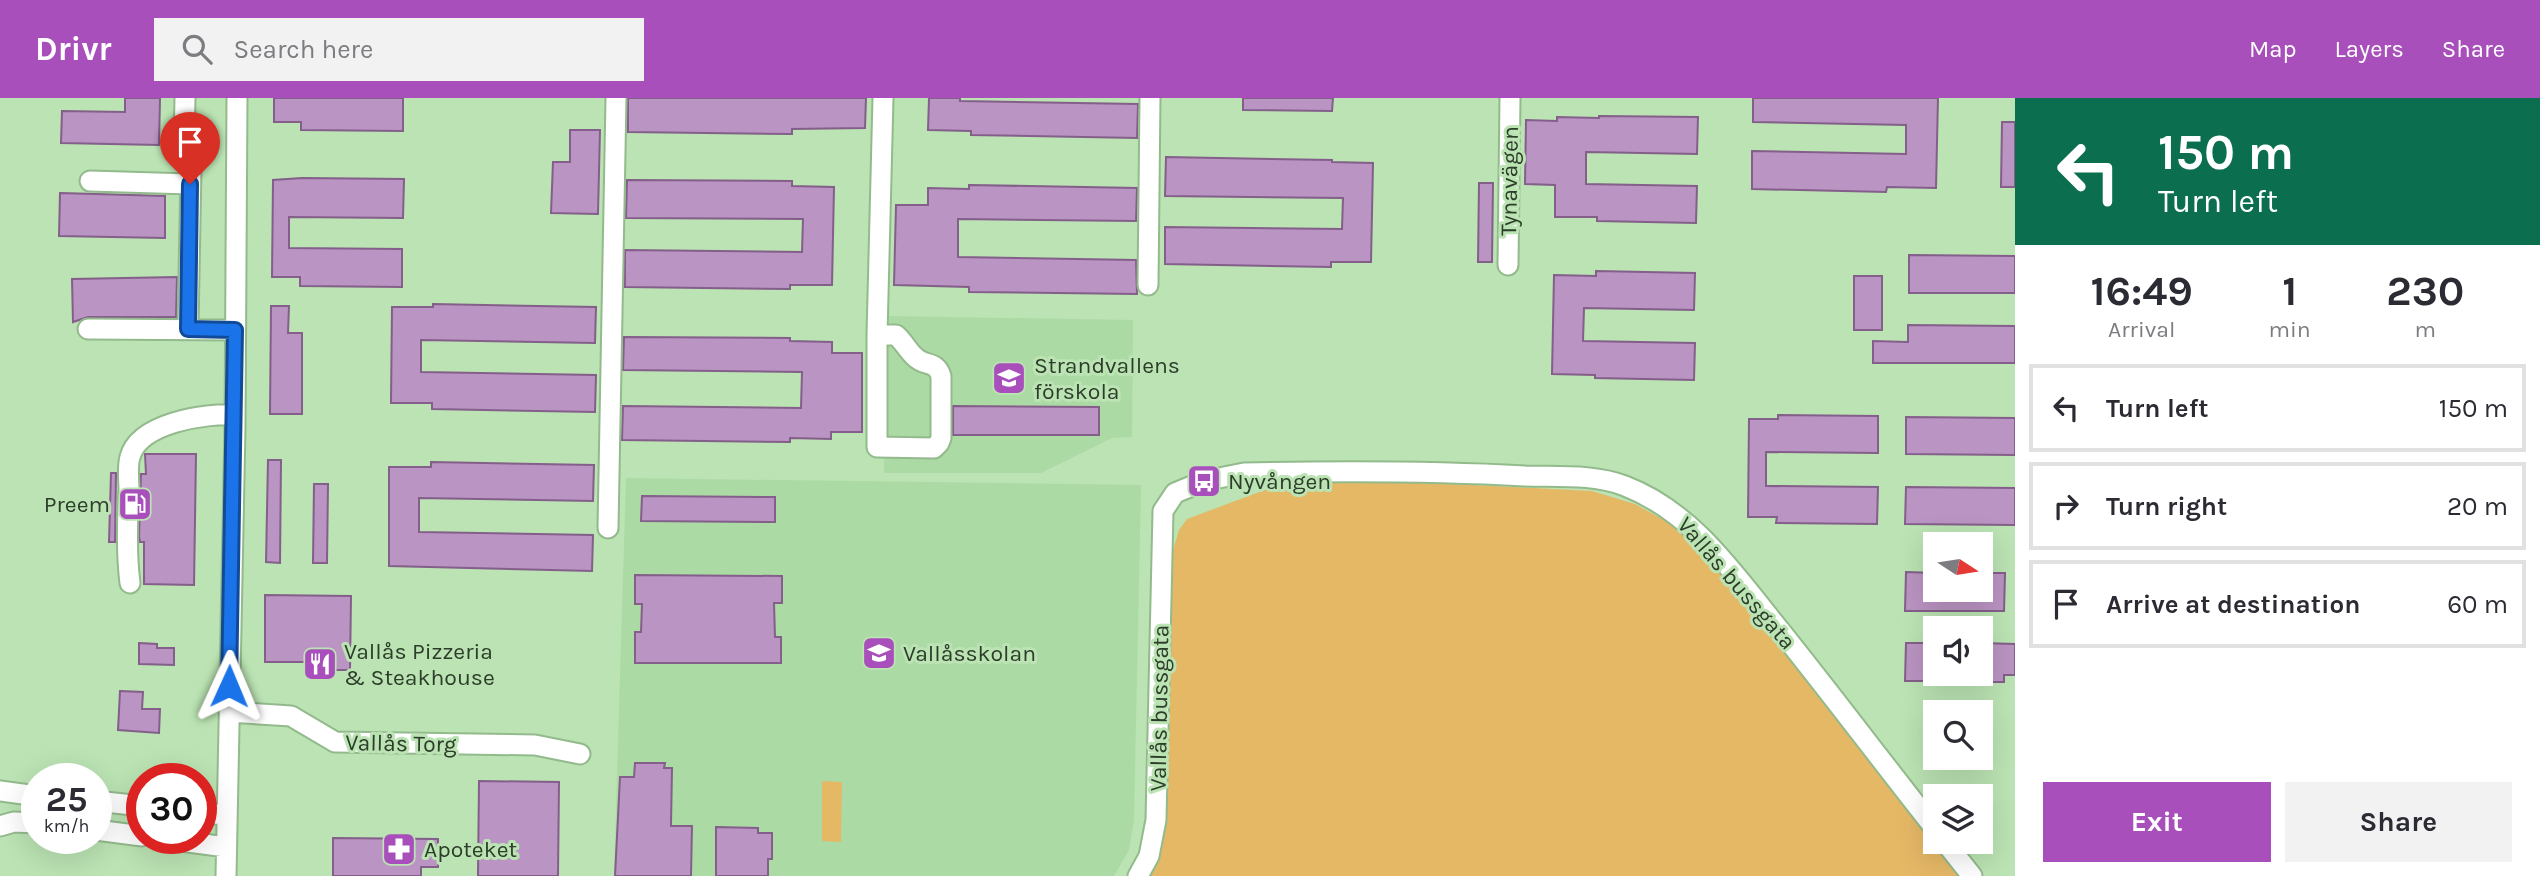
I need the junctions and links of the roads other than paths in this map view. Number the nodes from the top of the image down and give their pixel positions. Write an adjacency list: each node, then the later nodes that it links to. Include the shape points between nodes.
1 (185, 98): 7 (street)
2 (237, 98): 13 (street)
3 (616, 98): 16 (street)
4 (883, 98): 14 (street)
5 (1150, 98): 10 (street)
6 (1510, 98): 9 (street, Tynavägen)
7 (184, 146)
8 (90, 181): 12 (street, via 190,176)
9 (1508, 265)
10 (1148, 285)
11 (88, 329): 12 (street)
12 (188, 329): 13 (street)
13 (235, 330): 15 (street)
14 (877, 335): 14 (street, via 877,447 937,446 941,438 941,376 896,335)
15 (235, 415): 17 (street, via 211,414 177,422 145,435 130,456 126,553); 18 (street)
16 (608, 528)
17 (130, 583)
18 (229, 712): 19 (street, Vallås Torg, via 291,716 339,743 535,746); 24 (street)
19 (580, 754)
20 (0, 791): 21 (street)
21 (21, 794)
22 (1923, 813): 31 (street, Vallås bussgata, via 1725,562 1665,505 1626,486 1595,479 1292,472 1211,485 1187,498 1163,536 1156,820 1149,856)
23 (217, 814): 24 (street)
24 (227, 815): 28 (street)
25 (21, 822): 26 (street)
26 (0, 825)
27 (217, 846): 28 (street)
28 (226, 847): 30 (street)
29 (1955, 854): 32 (street)
30 (226, 876)
31 (1138, 876)
32 (1972, 876)

